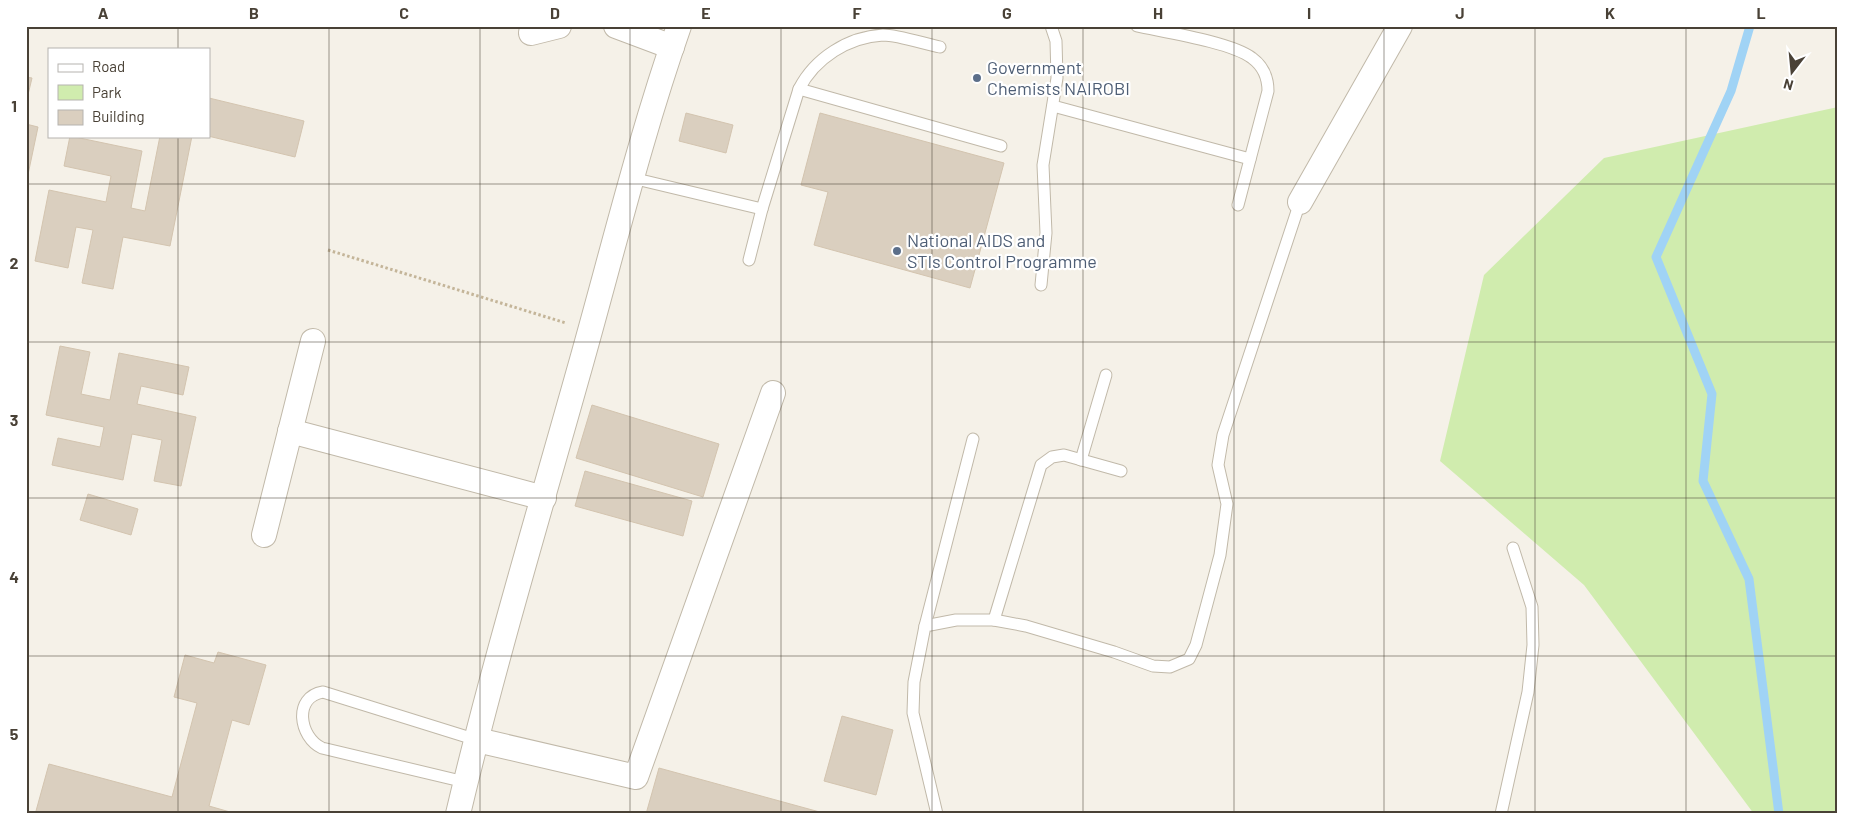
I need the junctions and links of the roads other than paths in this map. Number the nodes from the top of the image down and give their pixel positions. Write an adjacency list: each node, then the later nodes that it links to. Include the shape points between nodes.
1 (559, 26): 6 (street)
2 (616, 26): 7 (street)
3 (1051, 26): 10 (lane, via 1056,41 1057,78)
4 (1137, 26): 12 (lane, via 1229,48 1251,57 1262,68 1268,80 1268,91)
5 (1400, 26): 14 (street)
6 (531, 32)
7 (675, 37): 13 (street)
8 (940, 47): 9 (lane, via 885,35 855,39 824,58)
9 (799, 90): 11 (lane); 16 (lane)
10 (1053, 106): 12 (lane); 18 (lane, via 1043,165 1046,233)
11 (1001, 146)
12 (1250, 159): 15 (lane)
13 (632, 178): 16 (lane); 26 (street)
14 (1300, 202): 29 (lane, via 1223,435 1218,465 1227,504 1220,555 1196,645 1189,659 1170,666 1153,666 1026,626)
15 (1238, 205)
16 (762, 209): 17 (lane)
17 (749, 260)
18 (1041, 285)
19 (313, 341): 22 (street)
20 (1106, 375): 24 (lane)
21 (773, 392): 31 (street, via 636,777)
22 (290, 431): 26 (street); 27 (street)
23 (973, 439): 30 (lane)
24 (1081, 460): 25 (lane); 29 (lane, via 1064,455 1052,457 1041,465)
25 (1121, 471)
26 (544, 498): 31 (street)
27 (264, 535)
28 (1513, 548): 35 (lane, via 1532,607 1533,645 1528,692)
29 (994, 620): 30 (lane, via 956,620)
30 (925, 626): 34 (lane, via 914,682 913,713)
31 (477, 740): 32 (street); 32 (lane, via 323,692 310,696 303,709 306,734 322,748)
32 (465, 782): 33 (street)
33 (458, 814)
34 (937, 814)
35 (1501, 814)

